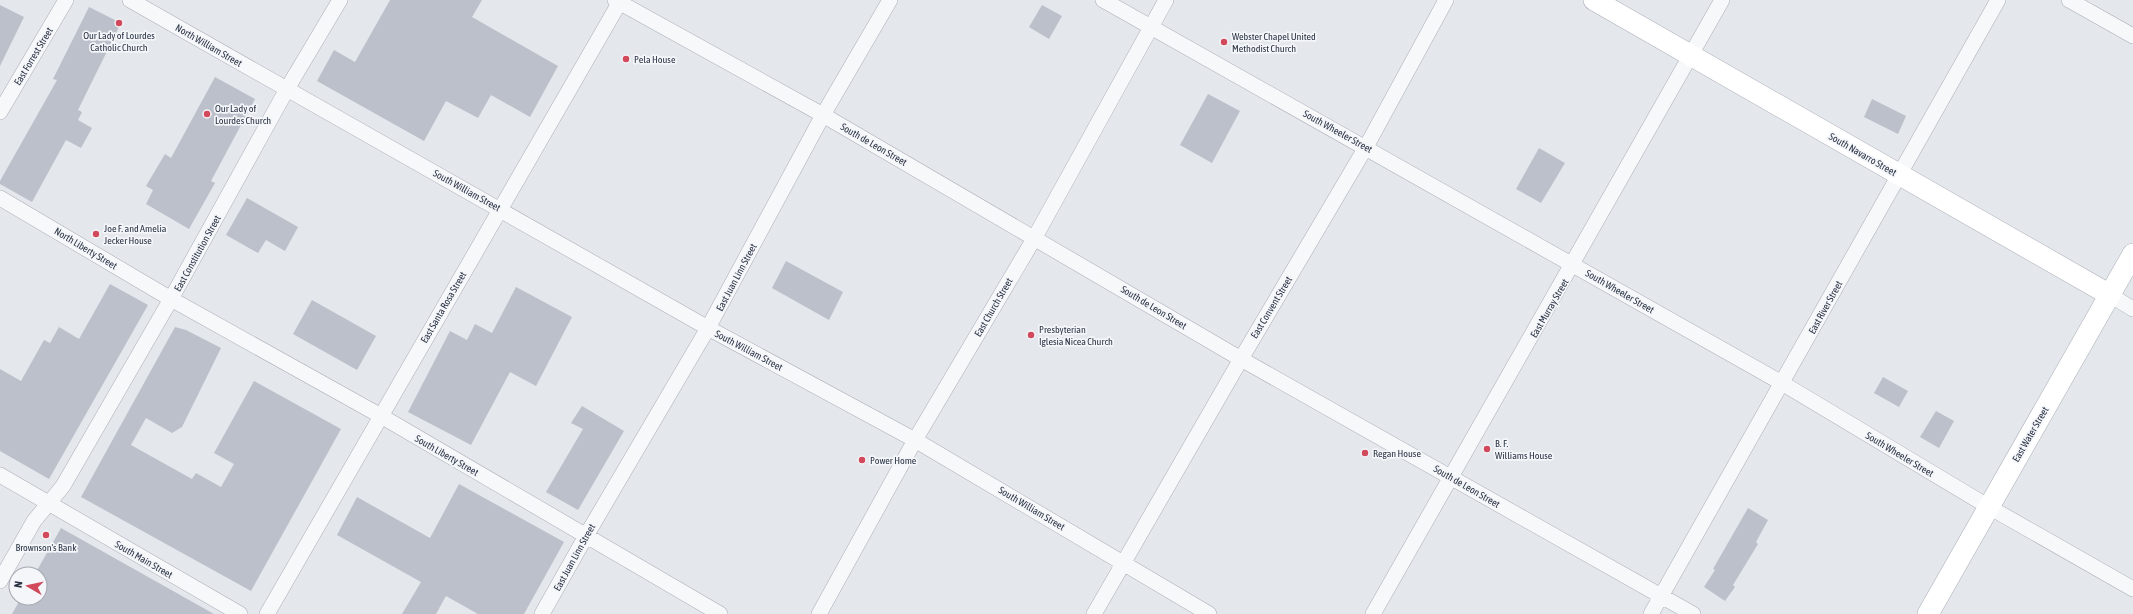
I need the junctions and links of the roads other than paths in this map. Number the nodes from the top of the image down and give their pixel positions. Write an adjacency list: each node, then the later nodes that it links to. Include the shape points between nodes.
1 (66, 0): 17 (street, East Forrest Street)
2 (130, 0): 16 (street, North William Street)
3 (340, 0): 16 (street, East Constitution Street)
4 (890, 0): 18 (street, East Juan Linn Street)
5 (1103, 0): 13 (street, South Wheeler Street)
6 (1166, 0): 13 (street, East Church Street)
7 (1446, 0): 19 (street, East Convent Street)
8 (1594, 0): 15 (street, South Navarro Street)
9 (1722, 0): 15 (street, East Murray Street)
10 (1998, 0): 20 (street, East River Street)
11 (2069, 0): 14 (street)
12 (619, 1): 18 (street, South de Leon Street); 22 (street, East Santa Rosa Street)
13 (1151, 27): 19 (street, South Wheeler Street); 23 (street, East Church Street)
14 (2133, 36)
15 (1691, 56): 20 (street, South Navarro Street); 25 (street, East Murray Street)
16 (287, 89): 22 (street, South William Street); 27 (street, East Constitution Street)
17 (0, 112)
18 (823, 115): 23 (street, South de Leon Street); 29 (street, East Juan Linn Street)
19 (1366, 147): 25 (street, South Wheeler Street); 30 (street, East Convent Street)
20 (1899, 175): 26 (street, South Navarro Street); 31 (street, East River Street)
21 (0, 198): 27 (street, North Liberty Street)
22 (500, 208): 29 (street, South William Street); 32 (street, East Santa Rosa Street)
23 (1035, 237): 30 (street, South de Leon Street); 33 (street, East Church Street)
24 (2133, 254): 26 (street, East Water Street)
25 (1573, 265): 31 (street, South Wheeler Street); 35 (street, East Murray Street)
26 (2110, 296): 28 (street, South Navarro Street); 37 (street, East Water Street)
27 (171, 299): 32 (street, South Liberty Street); 36 (street, East Constitution Street, via 63,486)
28 (2133, 309)
29 (708, 328): 33 (street, South William Street); 38 (street, East Juan Linn Street)
30 (1241, 358): 35 (street, South de Leon Street); 39 (street, East Convent Street)
31 (1782, 384): 37 (street, South Wheeler Street); 42 (street, East River Street)
32 (381, 416): 38 (street, South Liberty Street); 44 (street, East Santa Rosa Street)
33 (915, 440): 39 (street, South William Street); 47 (street, East Church Street)
34 (0, 475): 36 (street, South Main Street)
35 (1451, 477): 42 (street, South de Leon Street); 50 (street, East Murray Street)
36 (49, 503): 40 (street, East Constitution Street, via 34,521); 43 (street, South Main Street)
37 (1989, 507): 41 (street, South Wheeler Street); 53 (street, East Water Street)
38 (586, 536): 45 (street, East Juan Linn Street); 46 (street, South Liberty Street)
39 (1124, 563): 48 (street, East Convent Street); 49 (street, South William Street)
40 (0, 581)
41 (2133, 589)
42 (1661, 596): 51 (street, East River Street); 52 (street, South de Leon Street)
43 (240, 614)
44 (266, 614)
45 (542, 614)
46 (720, 614)
47 (819, 614)
48 (1094, 614)
49 (1209, 614)
50 (1373, 614)
51 (1651, 614)
52 (1694, 614)
53 (1928, 614)

